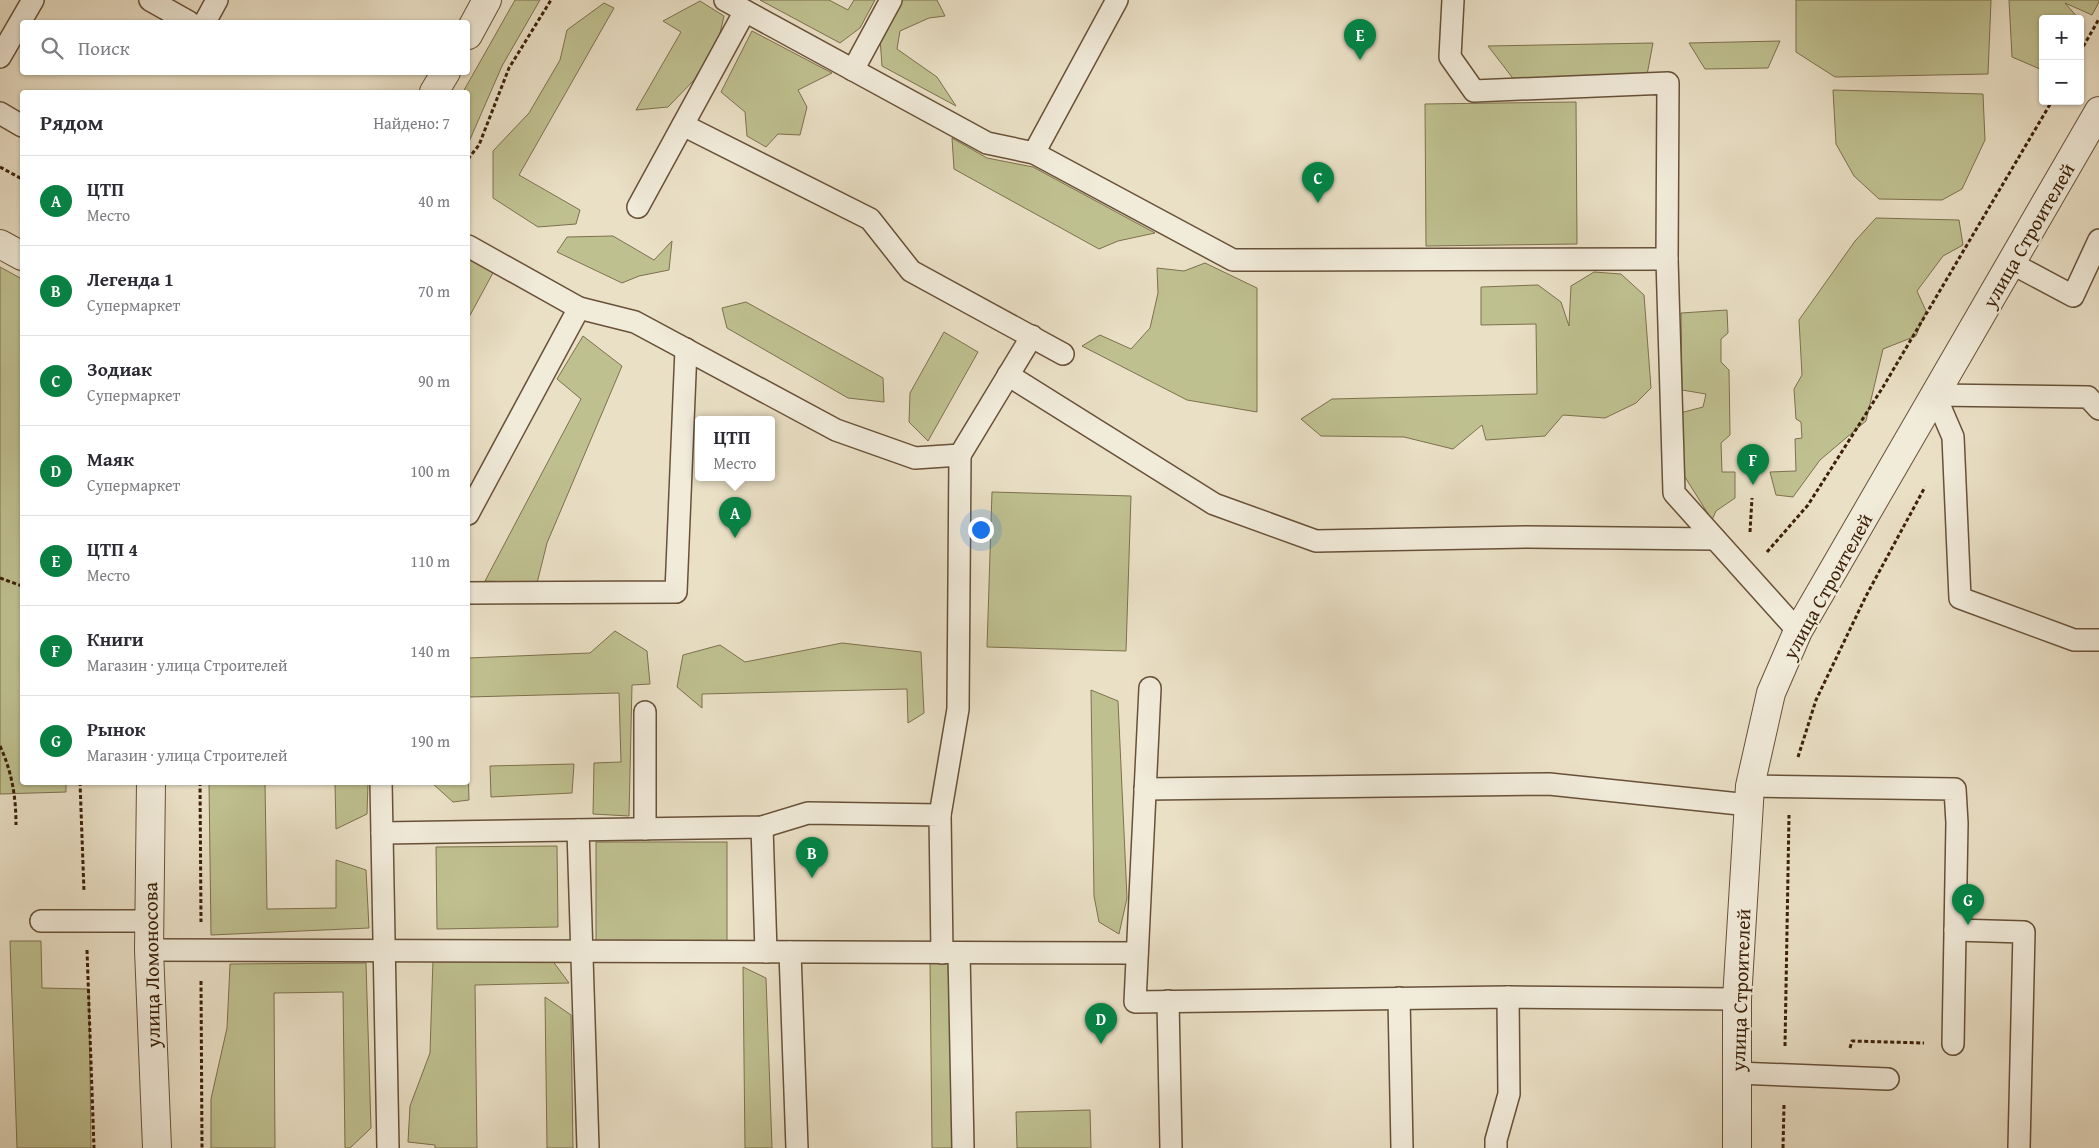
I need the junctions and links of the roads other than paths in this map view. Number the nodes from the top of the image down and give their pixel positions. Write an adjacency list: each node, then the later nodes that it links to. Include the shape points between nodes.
1 (33, 0): 10 (lane)
2 (150, 0): 11 (lane)
3 (218, 0): 12 (lane)
4 (488, 0): 14 (street)
5 (725, 0): 9 (lane)
6 (891, 0): 16 (lane)
7 (1118, 0): 23 (lane)
8 (1452, 0): 29 (lane, via 1450,57 1474,91 1668,83)
9 (746, 11): 16 (lane); 22 (lane)
10 (21, 20)
11 (185, 20)
12 (206, 20)
13 (20, 22): 15 (lane)
14 (470, 32)
15 (0, 57)
16 (853, 70): 23 (lane, via 987,143)
17 (444, 75): 18 (street)
18 (435, 90)
19 (0, 114): 21 (lane)
20 (2098, 115): 30 (street, улица Строителей)
21 (20, 125)
22 (683, 125): 24 (lane); 32 (lane, via 870,219 911,270)
23 (1034, 153): 29 (lane, via 1233,260)
24 (638, 208)
25 (2099, 240): 30 (lane, via 2073,296)
26 (0, 244): 28 (street)
27 (470, 247): 31 (lane)
28 (20, 255)
29 (1666, 259): 40 (lane, via 1674,493)
30 (2011, 263): 36 (street, улица Строителей)
31 (579, 308): 33 (lane, via 635,322); 39 (lane)
32 (1032, 336): 34 (lane); 35 (lane)
33 (686, 349): 38 (lane, via 836,430 915,458); 41 (lane, via 676,592)
34 (1063, 354)
35 (1008, 375): 38 (lane); 40 (lane, via 1214,504 1316,541)
36 (1935, 395): 37 (lane, via 2088,397); 42 (street, улица Строителей); 43 (lane, via 1953,437 1960,598 2074,640)
37 (2099, 409)
38 (960, 455): 50 (lane, via 958,709)
39 (470, 510)
40 (1716, 539): 42 (lane)
41 (470, 593)
42 (1798, 631): 49 (street, улица Строителей, via 1771,693)
43 (2099, 640)
44 (1150, 688): 48 (lane)
45 (645, 712): 52 (lane)
46 (151, 785): 56 (street, улица Ломоносова)
47 (381, 785): 54 (lane)
48 (1145, 788): 49 (lane, via 1549,784); 64 (lane)
49 (1750, 795): 57 (lane, via 1955,789); 67 (street, улица Строителей)
50 (940, 814): 51 (lane, via 808,813); 63 (lane)
51 (762, 827): 52 (lane); 61 (lane)
52 (645, 829): 53 (lane)
53 (578, 830): 54 (lane); 60 (lane)
54 (382, 833): 59 (lane)
55 (41, 921): 56 (lane)
56 (149, 921): 58 (street, улица Ломоносова)
57 (1955, 930): 69 (lane); 81 (lane, via 2024,932)
58 (149, 950): 59 (lane); 72 (street, улица Ломоносова)
59 (384, 951): 60 (lane); 73 (lane)
60 (582, 952): 61 (lane); 74 (lane)
61 (766, 952): 62 (lane)
62 (790, 952): 63 (lane); 75 (lane)
63 (950, 953): 64 (lane); 76 (lane)
64 (1137, 954): 68 (lane, via 1134,1002)
65 (1508, 997): 66 (lane); 67 (lane); 79 (lane, via 1509,1094)
66 (1399, 998): 68 (lane); 78 (lane)
67 (1738, 999): 70 (street, улица Строителей)
68 (1168, 1000): 77 (lane)
69 (1953, 1044)
70 (1737, 1073): 71 (lane); 80 (street, улица Строителей)
71 (1888, 1079)
72 (156, 1148)
73 (388, 1148)
74 (588, 1148)
75 (797, 1148)
76 (963, 1148)
77 (1171, 1148)
78 (1402, 1148)
79 (1496, 1148)
80 (1737, 1148)
81 (2018, 1148)

